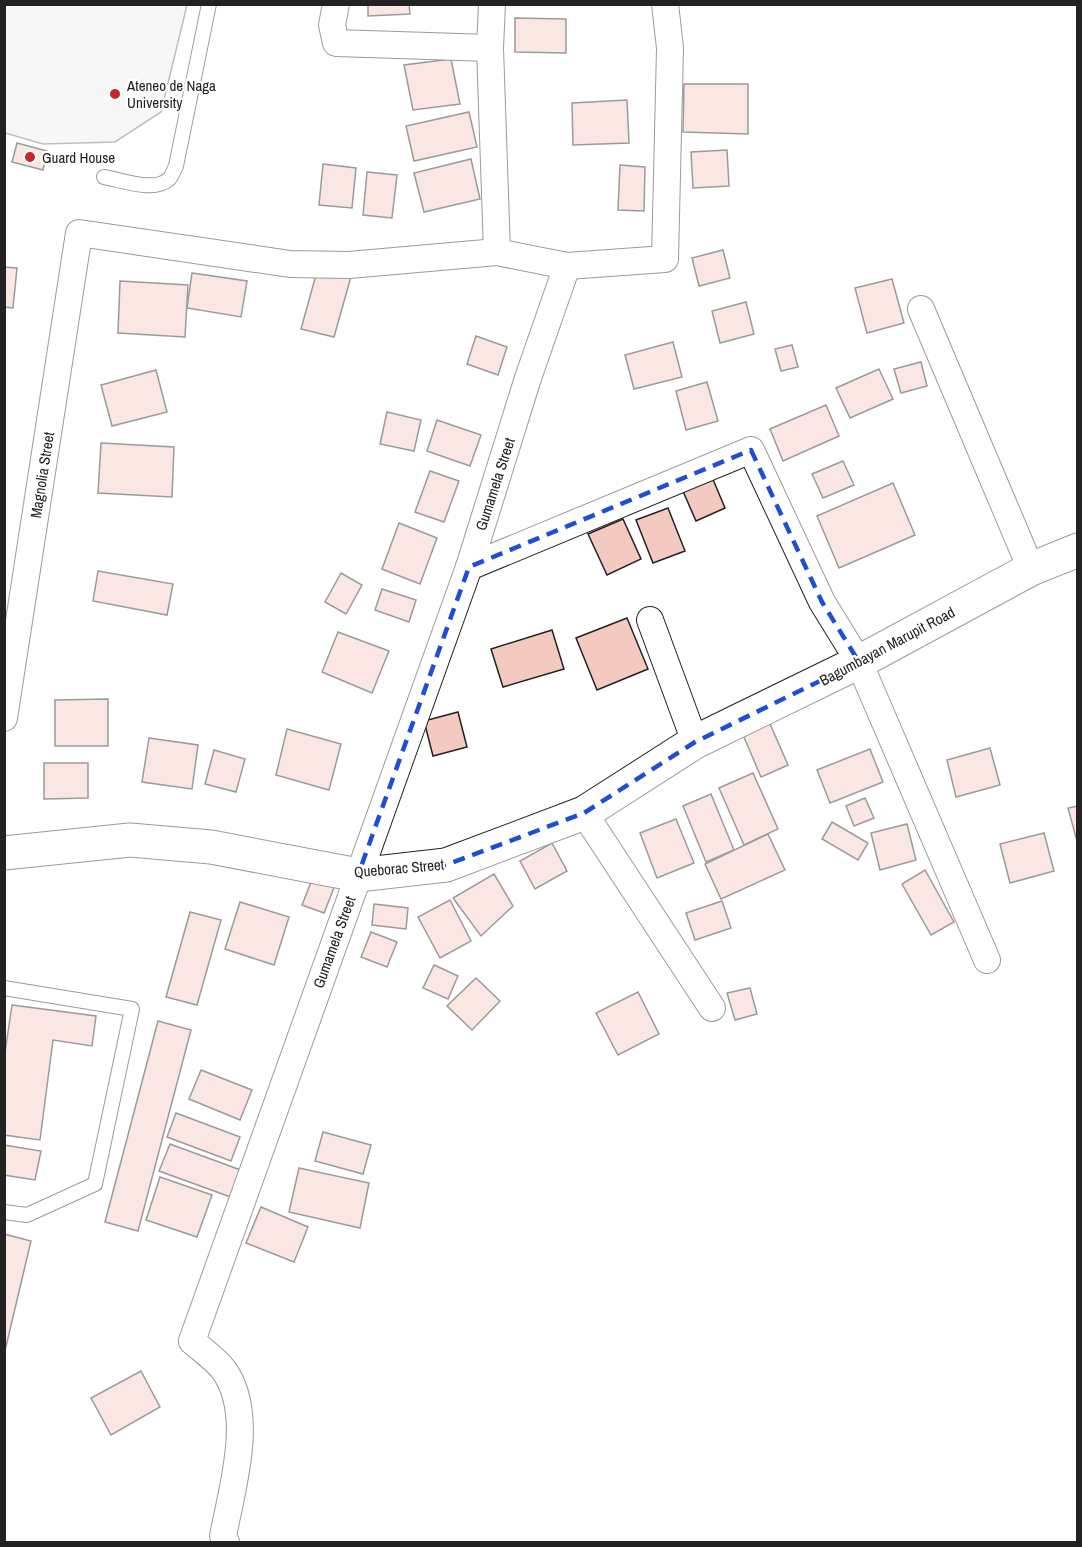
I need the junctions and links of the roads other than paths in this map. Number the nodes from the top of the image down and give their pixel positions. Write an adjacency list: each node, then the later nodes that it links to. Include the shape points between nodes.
1 (209, 4): 6 (lane, via 176,166 170,178 147,185)
2 (336, 4): 5 (street, via 332,25 336,43)
3 (492, 4): 5 (street)
4 (664, 4): 8 (street, via 670,48 665,259)
5 (490, 48): 7 (street)
6 (104, 177)
7 (497, 252): 8 (street); 15 (street, Magnolia Street, via 349,265 290,264 79,233)
8 (567, 266): 11 (street, Gumamela Street)
9 (921, 309): 12 (street)
10 (1077, 550): 12 (street, Bagumbayan Marupit Road)
11 (469, 567): 14 (street, via 751,450 822,602); 19 (street, Gumamela Street)
12 (1031, 569): 14 (street, Bagumbayan Marupit Road)
13 (650, 620): 16 (street)
14 (859, 662): 16 (street, Bagumbayan Marupit Road); 20 (street)
15 (4, 718)
16 (695, 742): 17 (street, Queborac Street)
17 (584, 813): 19 (street, Queborac Street, via 446,865); 22 (street)
18 (4, 853): 19 (street, Queborac Street, via 130,840 211,847)
19 (358, 875): 24 (street, Gumamela Street, via 192,1341 223,1370 236,1398 240,1434 223,1536)
20 (987, 960)
21 (4, 988): 23 (lane, via 132,1009 95,1184 27,1215)
22 (712, 1008)
23 (4, 1212)
24 (226, 1542)

